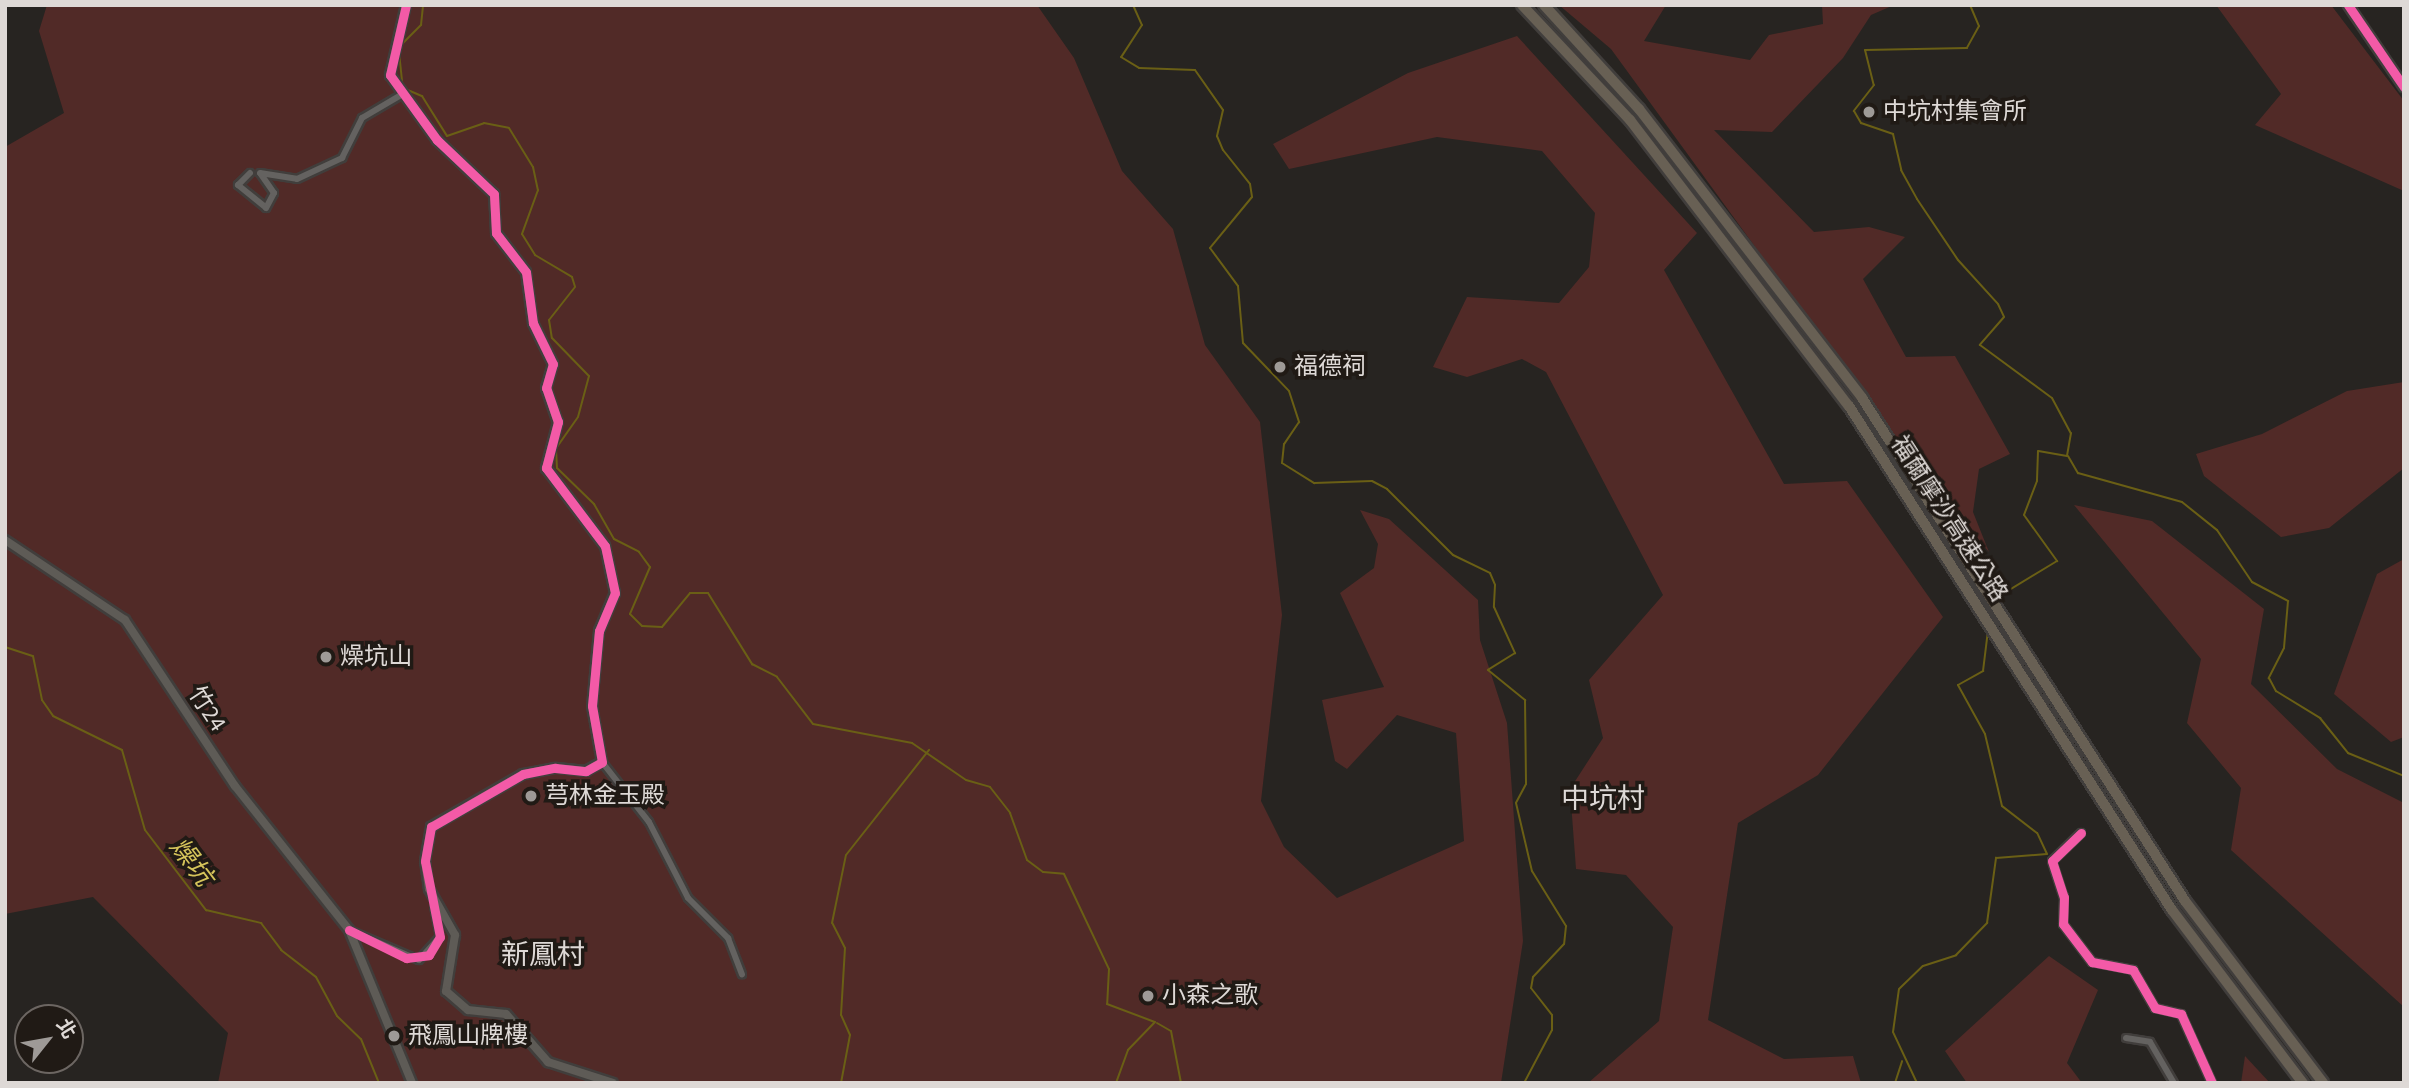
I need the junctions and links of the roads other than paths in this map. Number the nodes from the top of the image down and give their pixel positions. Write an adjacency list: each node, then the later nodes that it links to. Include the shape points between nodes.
1 (406, 5): 6 (street, via 390,55 390,75)
2 (1522, 5): 19 (highway, 福爾摩沙高速公路, via 1630,120 1780,312 1942,544 2172,910)
3 (1544, 5): 20 (highway, 福爾摩沙高速公路, via 1639,109 1799,314 1970,562 2185,901)
4 (2348, 5): 5 (street)
5 (2404, 87)
6 (401, 95): 7 (street, via 362,118 342,158 297,179 260,173 274,194 266,208 238,185); 9 (street, via 421,110 437,140 494,194 496,233 526,272 533,323 553,364 546,387 558,422 546,468 553,484 586,513 613,567 615,593 599,631 592,706)
7 (250, 173)
8 (5, 540): 12 (street, 竹24 / 竹24, via 125,620 235,786)
9 (602, 762): 11 (street, via 586,771 523,774 431,827 425,861); 13 (street, via 649,822 688,898 728,938)
10 (2081, 833): 18 (street, via 2052,861 2064,897 2063,924 2092,962 2133,970 2155,1008 2181,1014)
11 (434, 907): 12 (street, via 440,937 419,960); 16 (street, via 455,935 446,991 468,1010 506,1014 548,1062)
12 (349, 930): 15 (street, 竹24)
13 (742, 974)
14 (2126, 1038): 17 (street, via 2150,1042)
15 (412, 1083)
16 (613, 1083)
17 (2174, 1083)
18 (2212, 1083)
19 (2302, 1083)
20 (2323, 1083)

